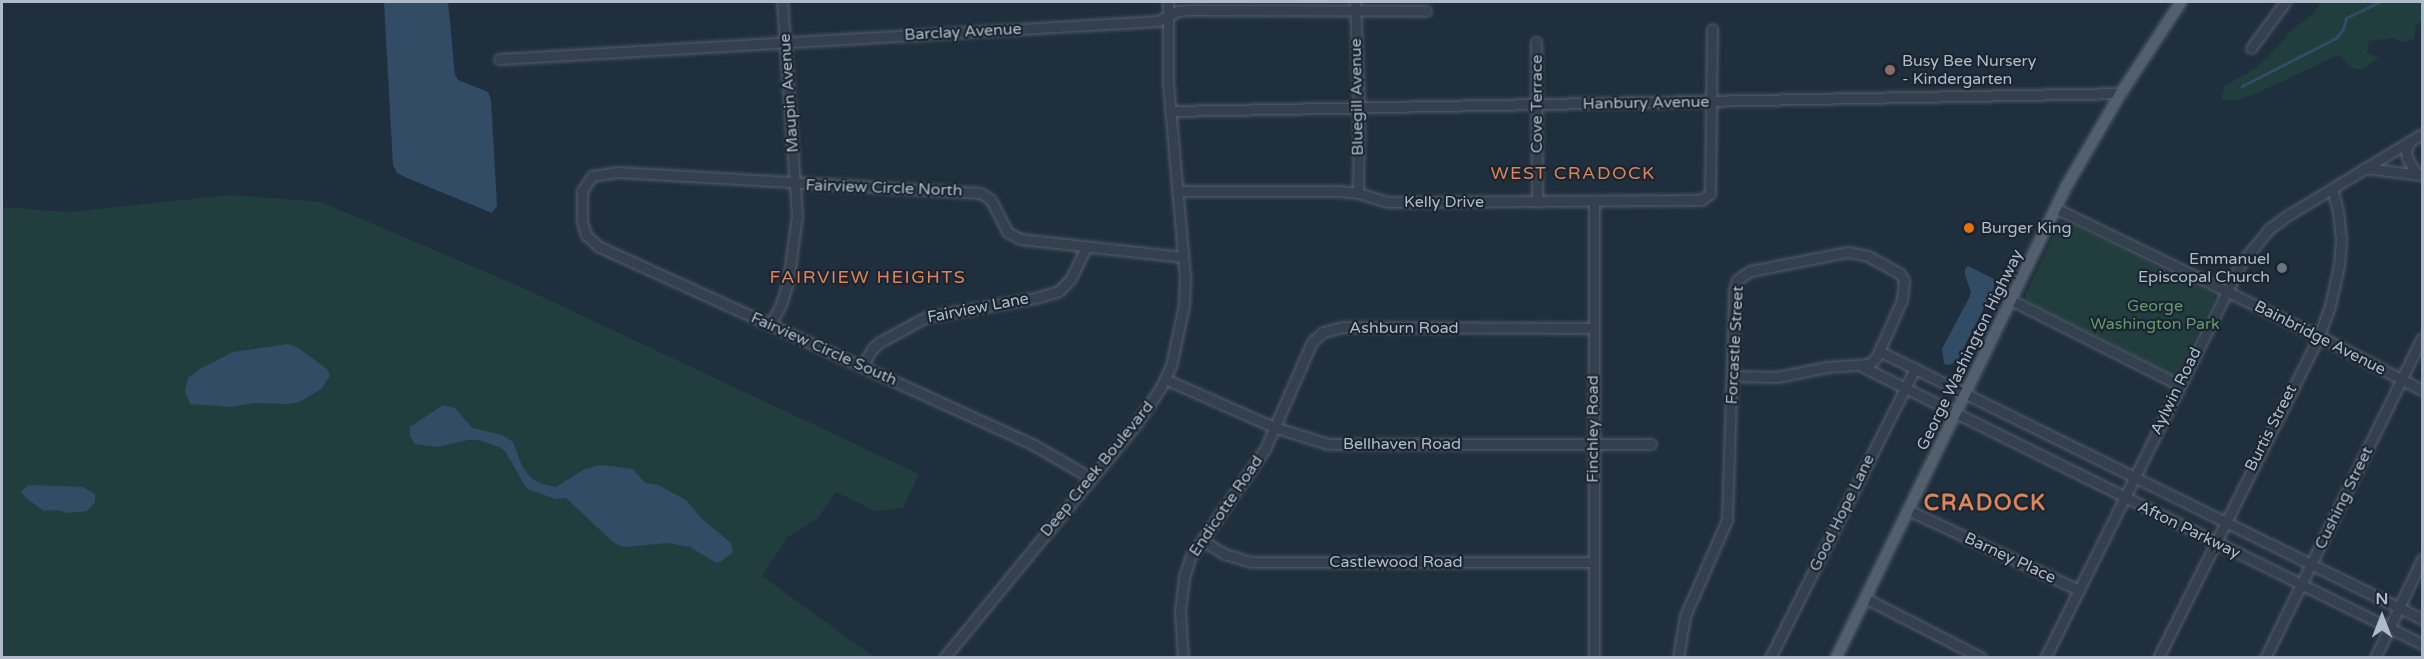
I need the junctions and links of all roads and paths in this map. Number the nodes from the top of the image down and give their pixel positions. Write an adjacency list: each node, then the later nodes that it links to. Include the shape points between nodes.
1 (782, 2): 9 (street, Maupin Avenue)
2 (1168, 2): 7 (street, Deep Creek Boulevard)
3 (2181, 2): 13 (main road, George Washington Highway)
4 (2285, 2): 11 (street)
5 (1355, 5): 6 (street, Barclay Avenue); 7 (street, Barclay Avenue, via 1189,10); 16 (street, Bluegill Avenue)
6 (1426, 11)
7 (1168, 17): 9 (street, Barclay Avenue, via 1158,21); 17 (street, Deep Creek Boulevard)
8 (1712, 29): 14 (street)
9 (785, 42): 12 (street, Barclay Avenue); 22 (street, Maupin Avenue)
10 (1536, 42): 15 (street, Cove Terrace)
11 (2251, 48)
12 (499, 59)
13 (2121, 93): 14 (street, Hanbury Avenue); 29 (main road, George Washington Highway)
14 (1709, 102): 15 (street, Hanbury Avenue); 26 (street, Kelly Drive, via 1710,194 1701,200)
15 (1537, 106): 16 (street, Hanbury Avenue); 27 (street, Cove Terrace)
16 (1359, 108): 17 (street, Hanbury Avenue); 25 (street, Bluegill Avenue)
17 (1170, 111): 24 (street, Deep Creek Boulevard)
18 (2422, 134): 19 (street, Aylwin Road)
19 (2410, 141): 20 (street, Aylwin Road); 21 (street, via 2407,158)
20 (2364, 168): 21 (street); 23 (street, Aylwin Road)
21 (2420, 175)
22 (795, 184): 28 (street, Fairview Circle North, via 604,173 592,176 586,183); 30 (street, Fairview Circle North, via 980,193 991,200 1011,235 1032,242); 34 (street, Maupin Avenue, via 793,261 782,304)
23 (2332, 189): 32 (street, Aylwin Road, via 2269,229 2241,262); 36 (street, Burtis Street, via 2338,211 2339,265 2336,287)
24 (1177, 191): 25 (street, Kelly Drive); 31 (street, Deep Creek Boulevard)
25 (1358, 193): 27 (street, Kelly Drive, via 1388,202)
26 (1594, 201): 27 (street, Kelly Drive); 35 (street, Finchley Road)
27 (1537, 202)
28 (580, 204): 34 (street, Fairview Circle South, via 586,235 599,247)
29 (2055, 208): 32 (street, Bainbridge Avenue); 33 (main road, George Washington Highway)
30 (1086, 247): 31 (street, Fairview Circle North); 39 (street, Fairview Lane, via 1071,278 1059,291 926,317 880,342)
31 (1183, 257): 43 (street, Deep Creek Boulevard, via 1184,305)
32 (2225, 291): 36 (street, Bainbridge Avenue); 45 (street, Aylwin Road)
33 (2011, 300): 45 (street); 48 (main road, George Washington Highway)
34 (770, 325): 39 (street, Fairview Circle South)
35 (1593, 328): 50 (street, Ashburn Road, via 1343,327 1323,332 1312,342); 51 (street, Finchley Road)
36 (2319, 336): 44 (street, Bainbridge Avenue); 57 (street, Burtis Street)
37 (2422, 338): 44 (street, Cushing Street)
38 (1879, 351): 40 (street, via 1875,360); 41 (street, Afton Parkway); 42 (street, Forcastle Street, via 1902,300 1904,280 1868,256 1839,253 1750,270 1737,280)
39 (862, 366): 54 (street, Fairview Circle South, via 1032,444)
40 (1863, 367): 42 (street, via 1827,367 1777,377); 46 (street, Afton Parkway)
41 (1915, 368): 46 (street, Good Hope Lane); 48 (street, Afton Parkway)
42 (1732, 376): 73 (street, Forcastle Street, via 1727,520 1685,616)
43 (1165, 379): 50 (street, Bellhaven Road); 54 (street, Deep Creek Boulevard, via 1137,423)
44 (2401, 380): 47 (street, Bainbridge Avenue); 62 (street, Cushing Street)
45 (2180, 385): 53 (street, Aylwin Road)
46 (1904, 388): 49 (street, Afton Parkway); 74 (street, Good Hope Lane)
47 (2422, 390)
48 (1966, 393): 49 (main road, George Washington Highway); 53 (street, Afton Parkway)
49 (1955, 414): 55 (street, Afton Parkway); 56 (main road, George Washington Highway)
50 (1274, 427): 51 (street, Bellhaven Road, via 1328,444); 58 (street, Endicotte Road, via 1257,462)
51 (1593, 444): 52 (street, Bellhaven Road); 61 (street, Finchley Road)
52 (1651, 444)
53 (2134, 477): 55 (street, Aylwin Road); 57 (street, Afton Parkway)
54 (1091, 478): 70 (street, Deep Creek Boulevard)
55 (2124, 498): 59 (street, Afton Parkway); 64 (street, Aylwin Road)
56 (1908, 510): 64 (street, Barney Place); 65 (main road, George Washington Highway)
57 (2224, 521): 59 (street, Burtis Street); 62 (street, Afton Parkway)
58 (1203, 541): 61 (street, Castlewood Road, via 1225,554 1252,562); 71 (street, Endicotte Road, via 1191,556 1184,576 1180,611)
59 (2215, 542): 63 (street, Afton Parkway); 78 (street, Burtis Street)
60 (2422, 559): 66 (street)
61 (1593, 562): 72 (street, Finchley Road)
62 (2312, 564): 63 (street, Cushing Street); 66 (street, Afton Parkway)
63 (2301, 585): 68 (street, Afton Parkway); 79 (street, Cushing Street)
64 (2079, 590): 77 (street, Aylwin Road)
65 (1865, 598): 75 (main road, George Washington Highway); 76 (street)
66 (2399, 607): 67 (street, Afton Parkway); 68 (street)
67 (2422, 619)
68 (2389, 628): 69 (street, Afton Parkway); 80 (street)
69 (2422, 644)
70 (944, 657)
71 (1183, 657)
72 (1593, 657)
73 (1678, 657)
74 (1770, 657)
75 (1836, 657)
76 (1982, 657)
77 (2044, 657)
78 (2158, 657)
79 (2265, 657)
80 (2374, 657)

